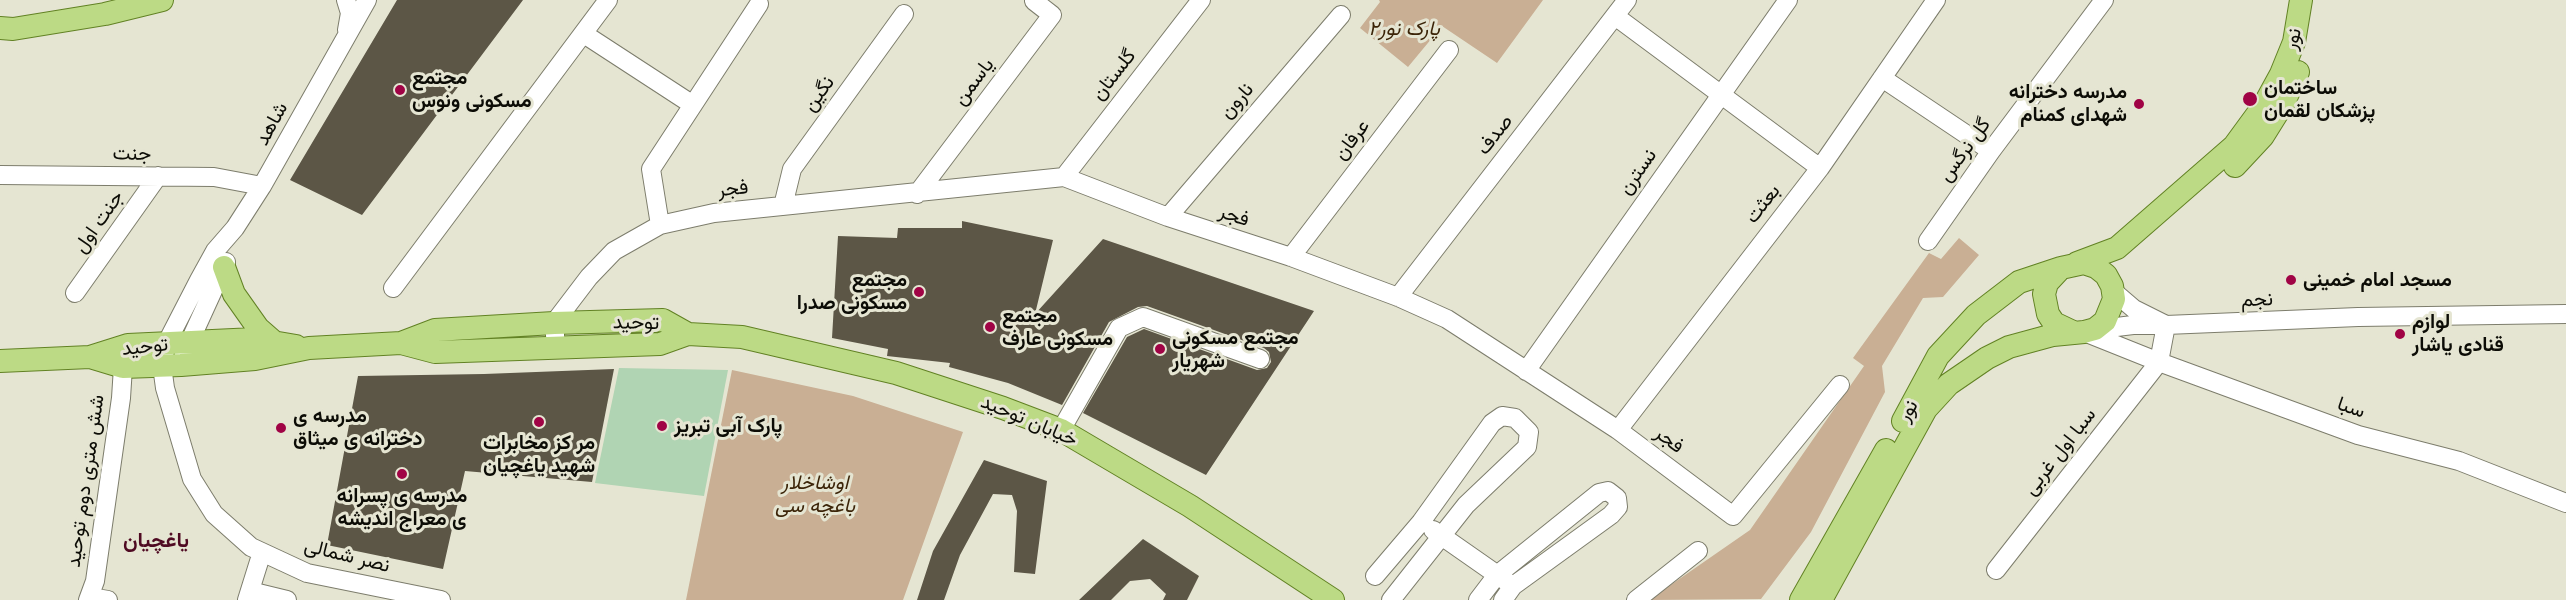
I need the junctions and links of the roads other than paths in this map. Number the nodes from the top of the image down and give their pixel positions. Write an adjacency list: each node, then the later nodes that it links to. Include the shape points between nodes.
1 (162, 0): 17 (main road, via 105,14)
2 (346, 0): 19 (street, via 350,14)
3 (367, 0): 19 (street, شاهد)
4 (608, 0): 18 (street)
5 (1201, 0): 28 (street, گلستان)
6 (1627, 0): 16 (street, صدف)
7 (1788, 0): 22 (street, نسترن)
8 (1936, 0): 21 (street, بعثت)
9 (2104, 0): 24 (street, گل نرگس)
10 (2301, 0): 37 (main road, نور, via 2294,42 2281,74 2234,146 2117,248)
11 (2313, 0): 40 (main road, نور, via 2302,63 2263,136 2236,165 2125,255 2115,274)
12 (1034, 1): 30 (street, یاسمن, via 1052,15)
13 (759, 4): 23 (street)
14 (904, 14): 31 (street, نگین, via 792,169)
15 (1341, 15): 32 (street, نارون)
16 (1615, 16): 22 (street); 42 (street, صدف)
17 (0, 28)
18 (584, 34): 23 (street); 39 (street)
19 (344, 41): 29 (street, شاهد)
20 (1449, 50): 36 (street, عرفان)
21 (1882, 78): 24 (street); 25 (street, بعثت)
22 (1720, 94): 25 (street); 58 (street, نسترن)
23 (693, 105): 33 (street, via 651,169)
24 (1991, 151): 35 (street, گل نرگس)
25 (1820, 168): 61 (street, بعثت)
26 (158, 176): 27 (street, جنت); 29 (street, جنت, via 214,177); 41 (street, جنت اول)
27 (2, 177)
28 (1064, 177): 30 (street, فجر); 32 (street, فجر)
29 (262, 186): 34 (street, شاهد)
30 (917, 194): 31 (street, فجر)
31 (783, 207): 33 (street, فجر, via 714,213)
32 (1168, 217): 36 (street, فجر)
33 (660, 225): 44 (street, فجر, via 614,251)
34 (235, 228): 38 (street, شاهد); 52 (street, شاهد, via 215,251)
35 (1928, 241)
36 (1291, 257): 42 (street, فجر)
37 (2066, 266): 40 (main road, via 2084,263 2096,267 2106,275); 46 (main road, via 2047,283 2045,304 2054,323); 79 (main road, نور, via 2035,274 2001,294 1938,356)
38 (224, 267): 48 (main road, via 234,294 258,328); 52 (street, شاهد)
39 (393, 288)
40 (2113, 289): 45 (street, via 2134,309); 46 (main road, via 2112,310 2105,321)
41 (75, 293)
42 (1398, 297): 58 (street, فجر, via 1447,319)
43 (2566, 314): 45 (street, نجم, via 2358,316)
44 (554, 323): 47 (main road, توحید, via 663,320); 49 (main road, توحید, via 435,330); 50 (street)
45 (2166, 325): 46 (street, نجم); 56 (street)
46 (2082, 332): 56 (street, سبا); 80 (main road, نور, via 2009,347 1949,384 1926,409)
47 (688, 334): 50 (main road, توحید, via 660,344); 60 (main road, خیابان توحید, via 742,337 896,373)
48 (274, 342): 51 (main road, توحید); 52 (main road, توحید, via 255,339)
49 (401, 343): 50 (main road, توحید, via 435,352); 51 (main road, توحید)
50 (556, 347)
51 (309, 348): 52 (main road, توحید, via 255,359)
52 (174, 354): 53 (main road, توحید, via 128,345); 57 (main road, توحید); 66 (street, نصر شمالی, via 165,388 192,479 214,514)
53 (90, 357): 55 (main road, توحید); 57 (main road, توحید)
54 (1260, 359): 60 (street, via 1143,317 1119,328)
55 (0, 361)
56 (2159, 362): 62 (street, سبا, via 2358,435 2459,460); 67 (street, سبا اول غربی)
57 (123, 367): 72 (street, شش متری دوم توحید)
58 (1526, 371): 61 (street, فجر)
59 (1840, 385): 61 (street, فجر, via 1733,516)
60 (1061, 430): 75 (main road, خیابان توحید, via 1190,506)
61 (1618, 430)
62 (2566, 503)
63 (1421, 522): 64 (street); 64 (street, via 1492,423 1502,416 1515,418 1529,432 1527,447 1466,505); 69 (street)
64 (1442, 536): 68 (street); 76 (street)
65 (1698, 551): 78 (street)
66 (262, 552): 71 (street); 74 (street, نصر شمالی, via 308,573)
67 (1996, 570)
68 (1497, 575): 70 (street); 70 (street, via 1599,493 1608,490 1617,498 1618,507 1611,515); 77 (street)
69 (1375, 576)
70 (1508, 593)
71 (249, 595): 73 (street)
72 (95, 599)
73 (287, 600)
74 (441, 600)
75 (1333, 600)
76 (1391, 600)
77 (1478, 600)
78 (1636, 600)
79 (1801, 600)
80 (1821, 600)

